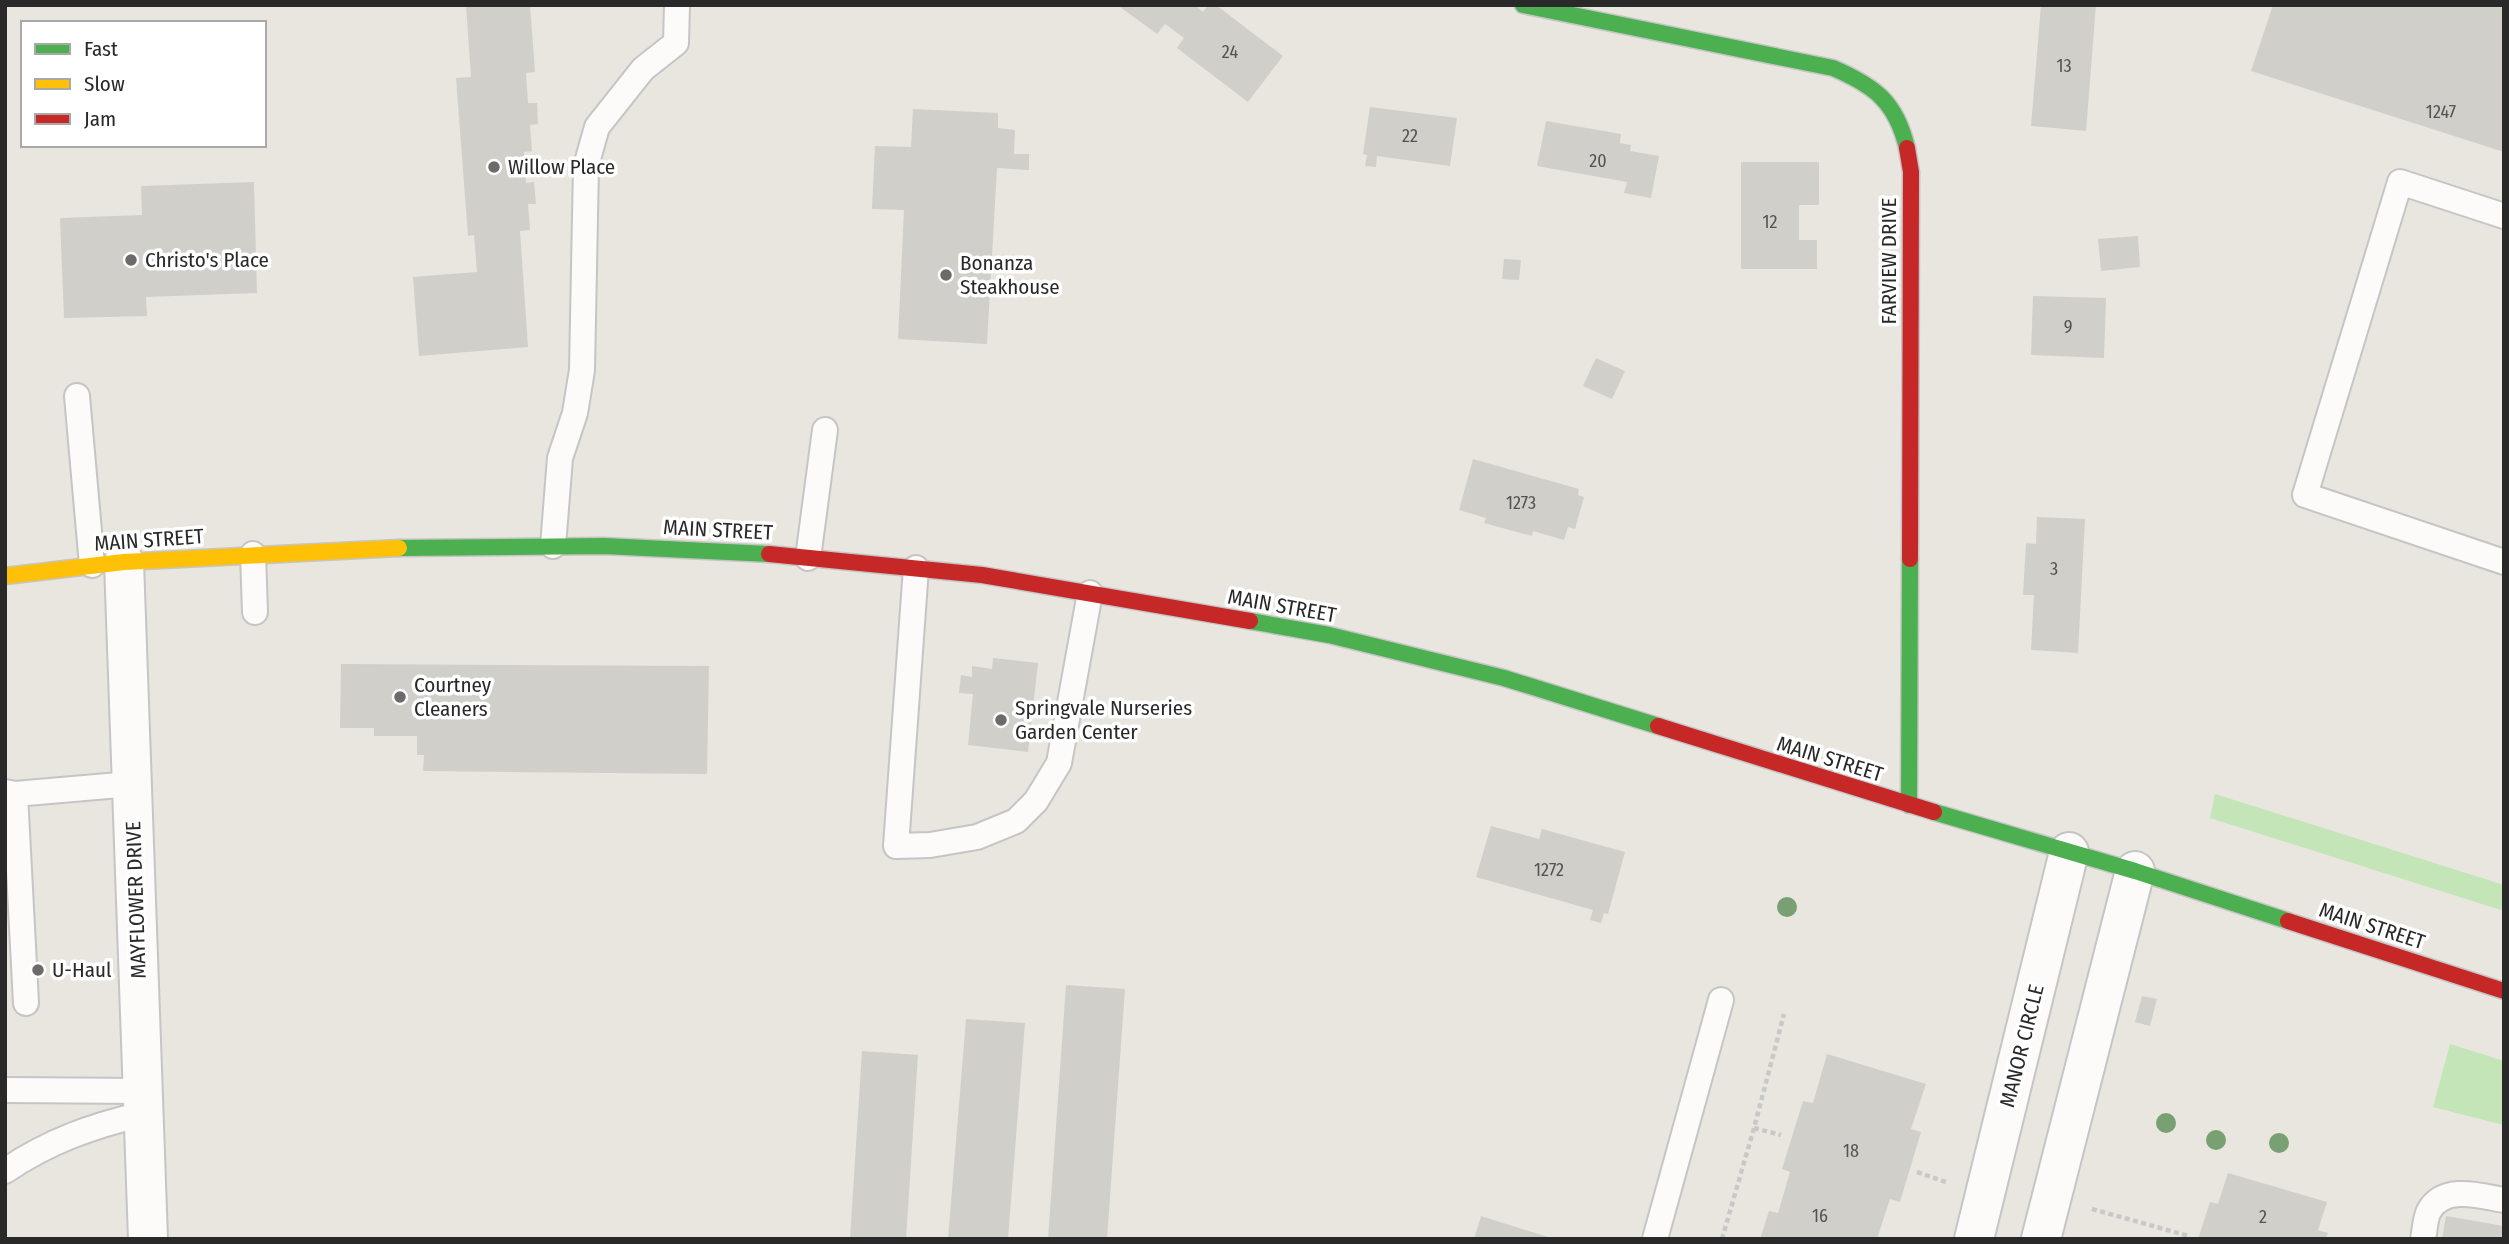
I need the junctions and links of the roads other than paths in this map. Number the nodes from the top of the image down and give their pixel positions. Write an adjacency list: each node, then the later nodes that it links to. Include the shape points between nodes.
1 (677, 5): 6 (lane, via 676,43 643,69 597,127 586,166 582,370 575,413 560,458)
2 (1523, 5): 17 (main road, FARVIEW DRIVE, via 1833,68 1869,85 1902,125 1911,172)
3 (2504, 216): 9 (lane, via 2400,183 2305,495)
4 (77, 396): 10 (lane)
5 (825, 430): 8 (lane)
6 (553, 546): 7 (main road, MAIN STREET); 8 (main road, MAIN STREET)
7 (253, 554): 10 (main road, MAIN STREET); 14 (lane)
8 (808, 558): 11 (main road, MAIN STREET)
9 (2504, 562)
10 (108, 564): 12 (main road, MAIN STREET); 15 (street, MAYFLOWER DRIVE)
11 (916, 568): 13 (main road, MAIN STREET); 13 (lane, via 896,846 977,837 1016,821 1036,801 1059,763)
12 (5, 576)
13 (1090, 593): 17 (main road, MAIN STREET, via 1329,635 1504,678)
14 (255, 612)
15 (131, 784): 16 (lane); 24 (street, MAYFLOWER DRIVE)
16 (10, 793): 22 (lane)
17 (1909, 805): 18 (main road, MAIN STREET)
18 (2070, 852): 19 (main road, MAIN STREET); 29 (street, MANOR CIRCLE)
19 (2135, 872): 20 (main road, MAIN STREET); 30 (street)
20 (2504, 990)
21 (1721, 1000): 28 (lane)
22 (26, 1003)
23 (5, 1090): 24 (lane)
24 (143, 1102): 25 (lane, via 33,1152); 27 (street, MAYFLOWER DRIVE)
25 (5, 1171)
26 (2504, 1200): 31 (lane, via 2450,1195 2429,1211)
27 (148, 1239)
28 (1655, 1239)
29 (1974, 1239)
30 (2041, 1239)
31 (2423, 1239)

